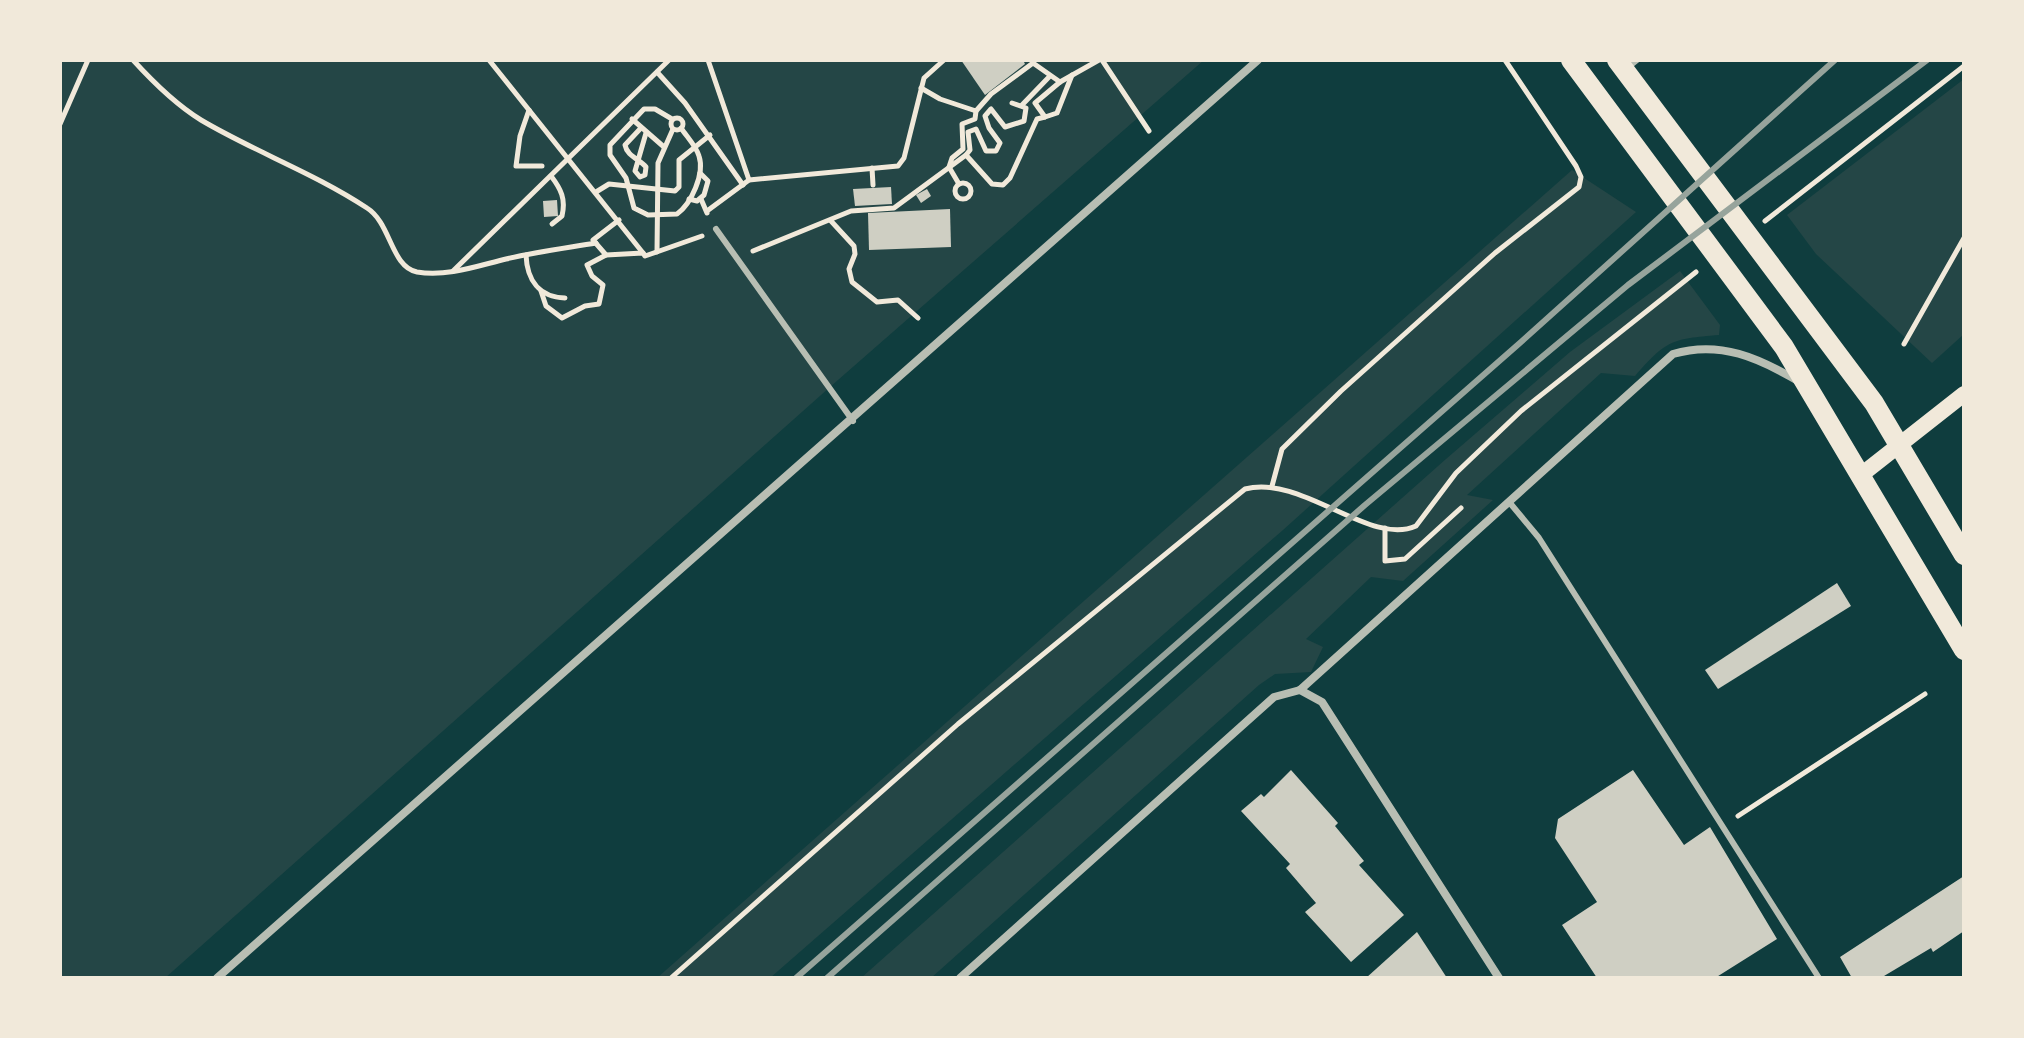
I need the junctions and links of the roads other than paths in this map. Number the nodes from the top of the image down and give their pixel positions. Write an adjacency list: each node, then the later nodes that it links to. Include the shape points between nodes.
1 (1258, 60): 7 (street)
2 (1571, 60): 5 (main road, via 1731,273)
3 (1626, 63): 8 (main road, via 1687,157 1874,403)
4 (716, 229): 7 (lane)
5 (1807, 387): 9 (main road); 10 (street, via 1741,353 1709,348 1673,354)
6 (1964, 394): 8 (main road)
7 (853, 421): 14 (street)
8 (1899, 446): 9 (main road); 11 (main road)
9 (1861, 475): 12 (main road)
10 (1510, 503): 13 (street); 17 (lane, via 1539,538)
11 (1964, 555)
12 (1964, 650)
13 (1300, 690): 15 (street, via 1274,697); 16 (street, via 1322,702)
14 (217, 978)
15 (960, 978)
16 (1499, 978)
17 (1819, 978)

